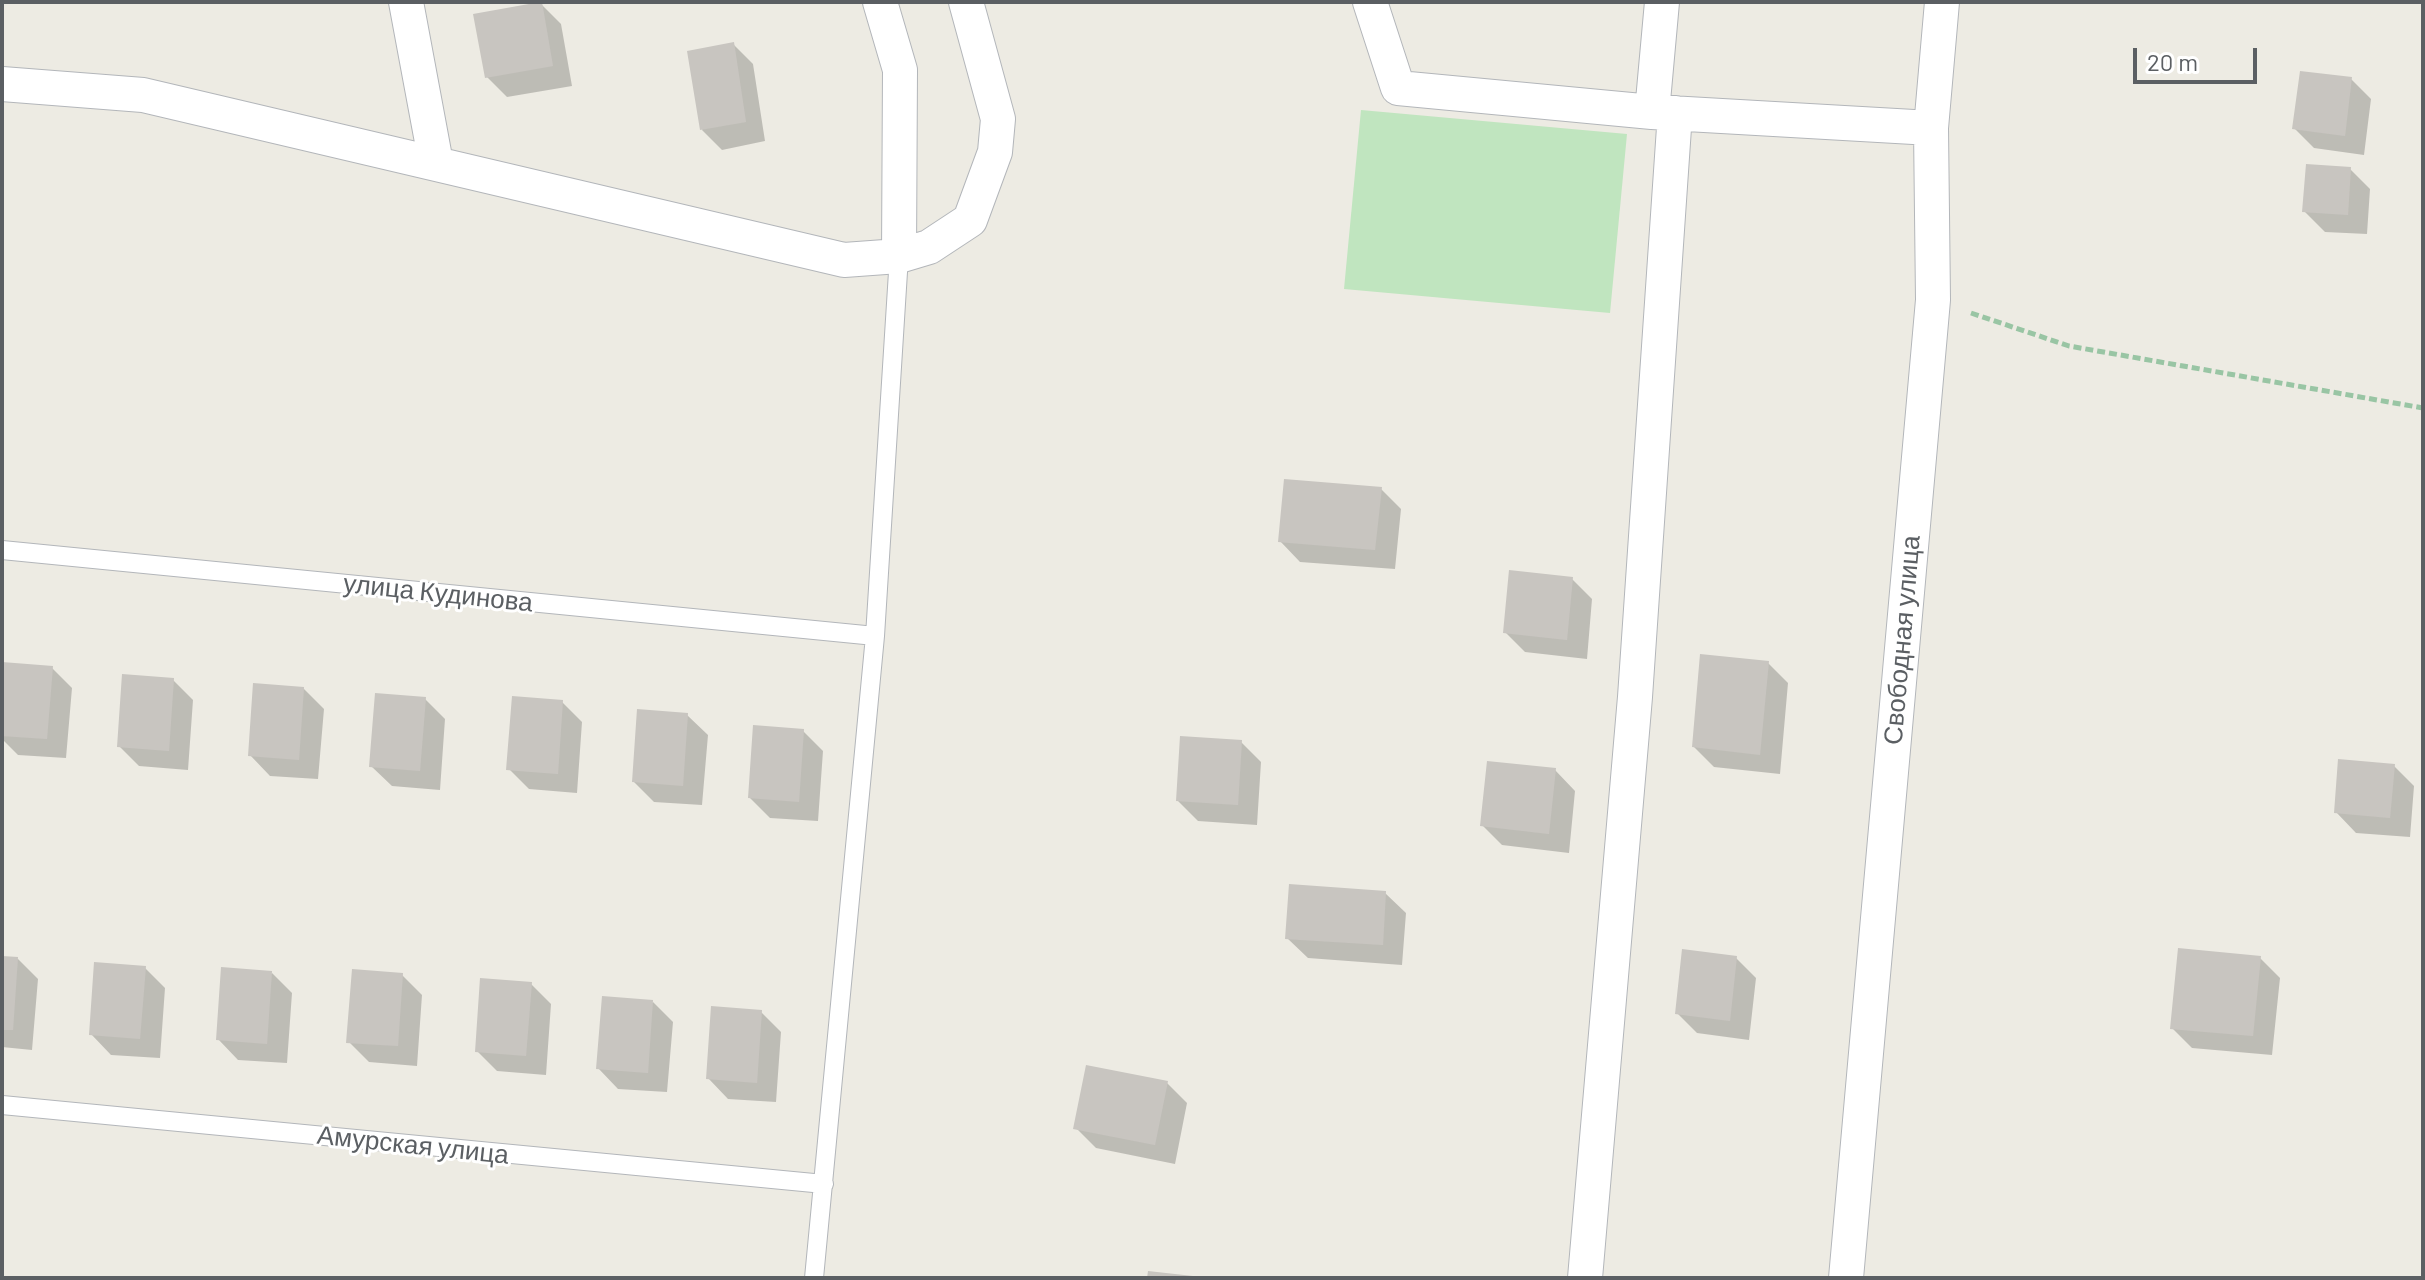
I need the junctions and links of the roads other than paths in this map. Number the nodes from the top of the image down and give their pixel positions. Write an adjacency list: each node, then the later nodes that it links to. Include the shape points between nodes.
1 (406, 2): 10 (street)
2 (880, 2): 11 (street, via 900,70)
3 (966, 2): 11 (street, via 998,119 995,152 970,220 929,247)
4 (1370, 2): 8 (street, via 1398,88)
5 (1662, 2): 8 (street)
6 (1942, 2): 9 (street, Свободная улица)
7 (2, 84): 10 (street, via 143,95)
8 (1664, 112): 9 (street); 17 (street, via 1635,697)
9 (1931, 128): 18 (street, Свободная улица, via 1933,300)
10 (436, 163): 11 (street, via 844,260)
11 (899, 256): 13 (lane)
12 (2, 550): 13 (lane, улица Кудинова)
13 (875, 636): 15 (lane)
14 (2, 1105): 15 (lane, Амурская улица)
15 (824, 1184): 16 (lane)
16 (814, 1278)
17 (1585, 1278)
18 (1846, 1278)

